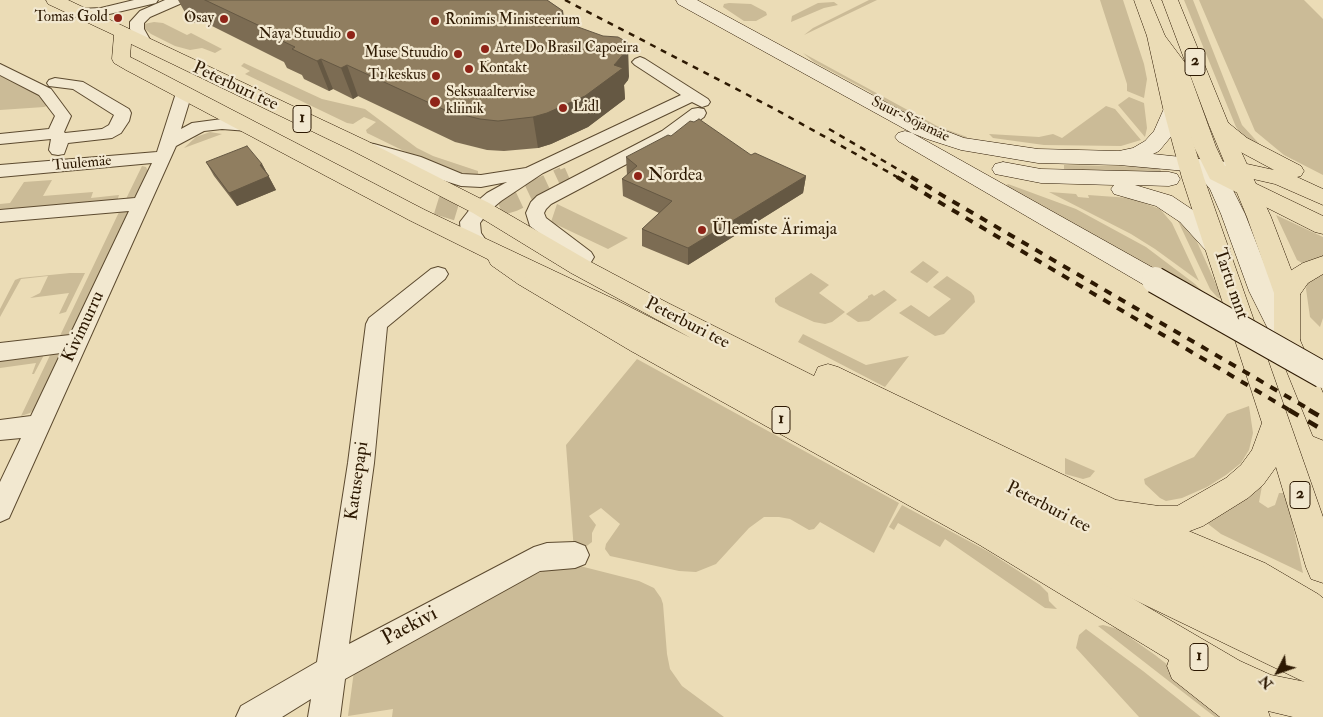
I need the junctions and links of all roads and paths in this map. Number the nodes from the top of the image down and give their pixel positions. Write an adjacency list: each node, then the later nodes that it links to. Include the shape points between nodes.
1 (54, 0): 8 (main road, Peterburi tee / 1)
2 (150, 0): 8 (street, via 102,12)
3 (159, 0): 9 (street)
4 (177, 0): 12 (street, via 145,14 137,22 137,29)
5 (684, 0): 13 (main road, Suur-Sõjamäe)
6 (1142, 0): 11 (main road, Tartu mnt / 2)
7 (1170, 0): 21 (main road, Tartu mnt / 2)
8 (80, 13): 9 (main road, Peterburi tee / 1)
9 (104, 24): 10 (main road, Peterburi tee / 1)
10 (122, 33): 12 (main road, Peterburi tee / 1); 15 (main road)
11 (1156, 36): 20 (main road, Tartu mnt / 2); 32 (main road, via 1177,64)
12 (146, 45): 26 (main road, Peterburi tee / 1)
13 (761, 48): 23 (main road, Suur-Sõjamäe); 28 (main road, Suur-Sõjamäe, via 913,125 952,141 1038,156)
14 (640, 62): 19 (street)
15 (127, 63): 18 (main road, Peterburi tee / 1); 38 (main road, via 180,77 310,138)
16 (0, 69): 24 (street, via 45,92 63,116)
17 (55, 83): 24 (street, via 77,85 123,113 121,122 106,134)
18 (184, 93): 22 (main road, Peterburi tee / 1); 27 (street, Kivimurru)
19 (699, 105): 30 (street); 33 (street, via 679,119); 45 (street, via 668,135 538,206 535,213 537,221)
20 (1173, 108): 28 (main road, via 1164,133 1152,146); 32 (main road, Tartu mnt / 2)
21 (1219, 125): 32 (main road, Tartu mnt / 2); 35 (main road, via 1240,143)
22 (248, 126): 27 (street, via 222,124 198,127); 43 (main road, Peterburi tee / 1)
23 (900, 134): 34 (main road, Suur-Sõjamäe, via 994,167); 52 (main road, bridge)
24 (58, 136): 25 (street); 29 (street)
25 (0, 140)
26 (360, 146): 30 (street, via 415,161 461,180 481,181); 39 (main road, Peterburi tee / 1)
27 (166, 150): 29 (street, Tuulemäe); 37 (street, Kivimurru)
28 (1119, 158): 32 (main road, Suur-Sõjamäe)
29 (49, 167): 31 (street, Tuulemäe)
30 (537, 169): 39 (street)
31 (0, 171)
32 (1215, 173): 34 (main road, Suur-Sõjamäe, via 1148,179); 36 (main road, via 1283,179); 41 (main road); 44 (main road, Tartu mnt / 2); 48 (main road, Tartu mnt / 2); 49 (main road, via 1262,291)
33 (568, 175)
34 (1041, 176): 44 (main road, via 1129,190 1164,201 1188,217)
35 (1323, 187)
36 (1323, 198)
37 (142, 204): 40 (street); 50 (street, Kivimurru)
38 (438, 204)
39 (481, 208): 42 (main road, Peterburi tee / 1); 43 (street, via 470,222 471,234)
40 (0, 216)
41 (1323, 226)
42 (515, 227): 45 (main road, 1); 60 (main road, Peterburi tee, via 580,267)
43 (480, 246): 60 (main road, Peterburi tee); 62 (main road, 1, via 527,278 641,344 990,533)
44 (1218, 248): 53 (main road, Tartu mnt / 2)
45 (584, 257): 58 (main road, 1)
46 (1323, 265): 48 (main road, via 1299,277)
47 (438, 274): 65 (street, Katusepapi, via 376,324 361,463)
48 (1288, 293): 49 (main road, Tartu mnt / 2)
49 (1287, 340): 55 (main road, Tartu mnt / 2)
50 (77, 343): 51 (street); 54 (street, Kivimurru)
51 (0, 352)
52 (1323, 375)
53 (1277, 423): 58 (main road, 1, via 1265,457 1252,475 1192,516 1177,521 1159,521); 61 (main road, Tartu mnt / 2)
54 (37, 426): 56 (street); 57 (street, Kivimurru)
55 (1323, 427)
56 (0, 430)
57 (0, 510)
58 (1113, 514): 63 (main road, 1, via 1253,575 1306,606)
59 (574, 556): 65 (street, Paekivi, via 547,556 534,560)
60 (1129, 564): 64 (main road, Peterburi tee); 66 (main road, Peterburi tee)
61 (1323, 567)
62 (1084, 588): 67 (main road, 1, via 1227,674 1268,694); 70 (main road, 1)
63 (1323, 620)
64 (1323, 642)
65 (330, 671): 68 (street, Paekivi); 69 (street, Katusepapi)
66 (1323, 673)
67 (1323, 702)
68 (252, 717)
69 (324, 717)
70 (1251, 717)

